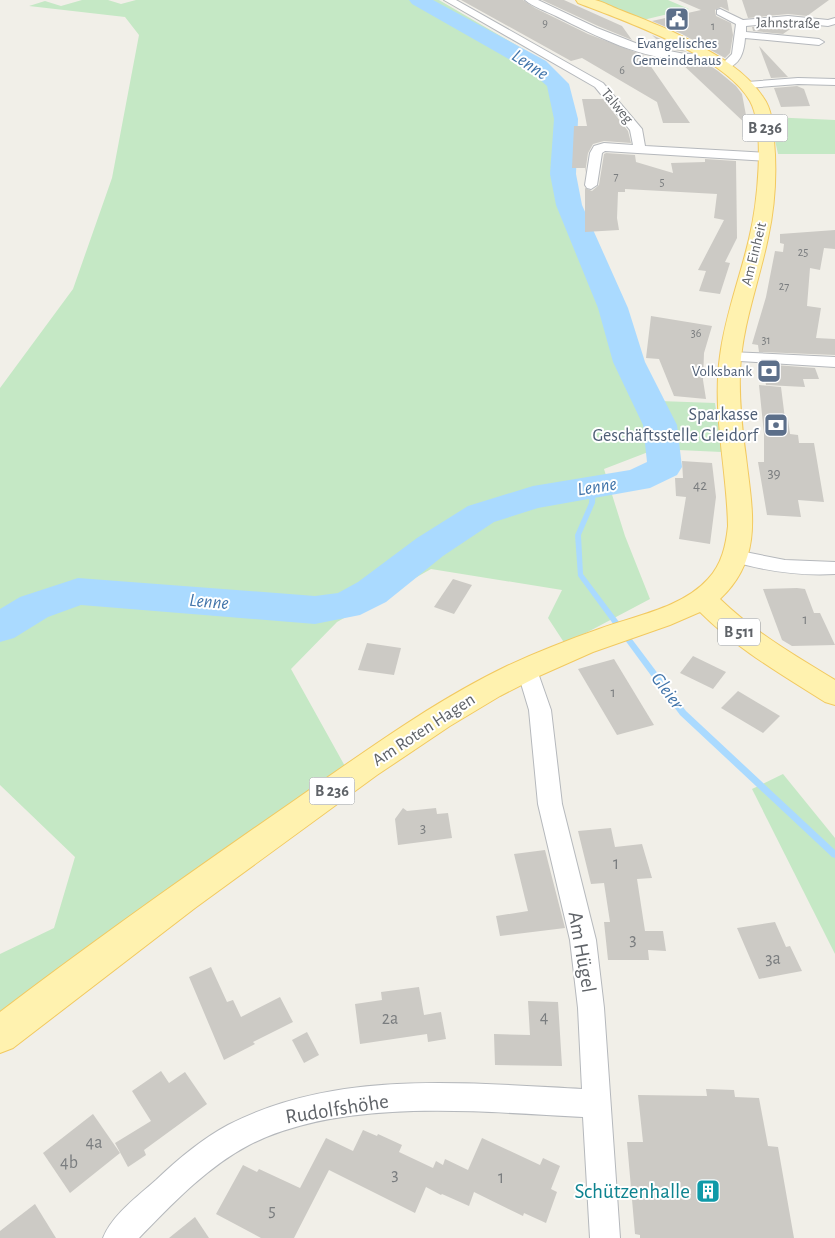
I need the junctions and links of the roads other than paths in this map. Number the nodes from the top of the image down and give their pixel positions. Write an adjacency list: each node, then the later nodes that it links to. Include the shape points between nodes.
1 (449, 0): 13 (street, Talweg, via 599,85 636,129)
2 (530, 0): 9 (street, via 647,52 689,58)
3 (583, 0): 9 (main road, Am Einheit / B 236)
4 (720, 12): 6 (street, Jahnstraße)
5 (835, 16): 6 (street, Jahnstraße, via 824,23 780,20)
6 (741, 23): 7 (street, Jahnstraße)
7 (741, 35): 8 (street, Jahnstraße); 10 (street, Jahnstraße, via 737,59)
8 (819, 42)
9 (707, 56): 10 (main road, Am Einheit / B 236)
10 (725, 66): 12 (main road, Am Einheit / B 236)
11 (835, 82): 12 (street)
12 (747, 85): 14 (main road, Am Einheit / B 236, via 759,105)
13 (640, 149): 14 (street, Talweg); 15 (street, Talweg, via 598,149)
14 (767, 157): 16 (main road, Am Einheit / B 236, via 762,226)
15 (591, 185)
16 (730, 357): 17 (street); 18 (main road, Am Einheit / B 236, via 728,407 741,522)
17 (835, 362)
18 (735, 556): 19 (street, via 780,567); 20 (main road, Am Einheit / B 236, via 725,576)
19 (835, 568)
20 (703, 598): 21 (main road, Am Roten Hagen / B 236); 22 (main road, B 511, via 760,648)
21 (527, 670): 23 (main road, Am Roten Hagen / B 236, via 492,686 425,728 145,923); 24 (street, Am Hügel, via 539,702 550,804 583,940)
22 (835, 694)
23 (1, 1034)
24 (597, 1104): 25 (street, Rudolfshöhe, via 449,1098 361,1101 269,1120 238,1135 185,1171); 26 (street, Am Hügel)
25 (118, 1238)
26 (605, 1238)

